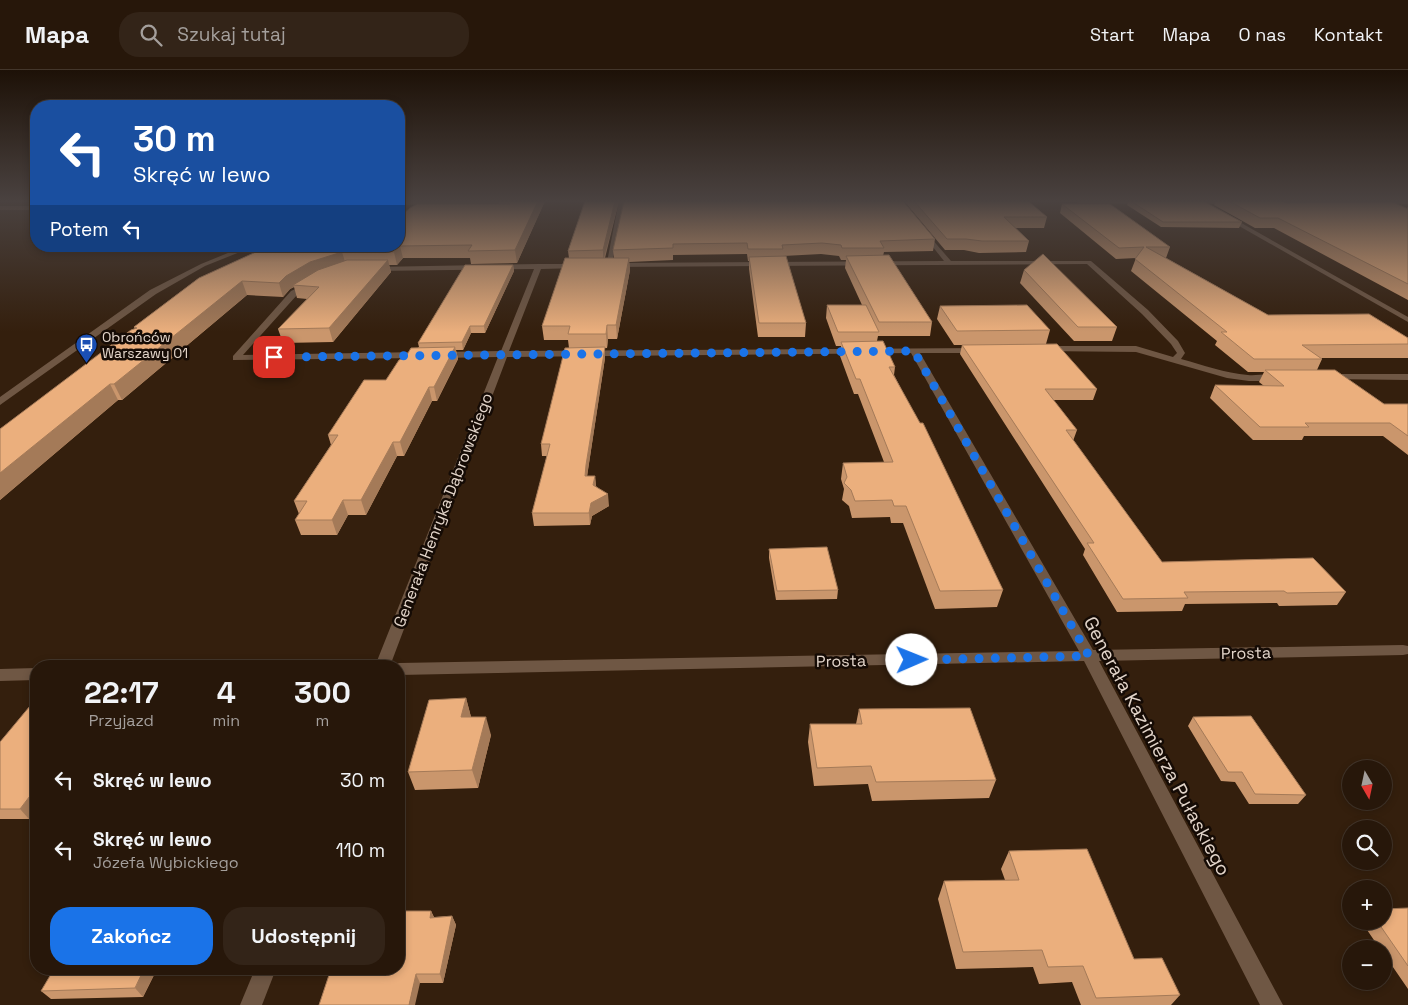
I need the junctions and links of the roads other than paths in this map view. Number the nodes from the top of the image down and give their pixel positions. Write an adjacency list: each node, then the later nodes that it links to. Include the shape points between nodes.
1 (613, 245): 9 (street)
2 (934, 245): 5 (street)
3 (1275, 245): 12 (street)
4 (237, 252): 21 (street, via 203,265 153,292)
5 (949, 263): 9 (street); 17 (street, via 1089,262 1145,312 1150,321 1178,347 1182,353)
6 (539, 266): 7 (street); 10 (street); 16 (street, Generała Henryka Dąbrowskiego)
7 (588, 266)
8 (598, 266): 9 (street)
9 (608, 266)
10 (368, 269)
11 (318, 279): 16 (street, via 294,293 236,358)
12 (1408, 320)
13 (984, 350): 15 (street)
14 (1033, 350): 17 (street, via 1130,348)
15 (914, 351): 16 (street); 23 (street, Generała Kazimierza Pułaskiego)
16 (504, 354): 24 (street, Generała Henryka Dąbrowskiego)
17 (1175, 361): 19 (street, via 1237,377)
18 (1408, 377): 20 (street)
19 (1289, 378)
20 (1318, 378)
21 (0, 402)
22 (1402, 650): 23 (street, Prosta)
23 (1089, 656): 25 (street, Prosta); 30 (street, Generała Kazimierza Pułaskiego)
24 (384, 660)
25 (405, 670)
26 (30, 674): 27 (street)
27 (0, 675)
28 (263, 975): 29 (street)
29 (251, 1005)
30 (1272, 1005)

